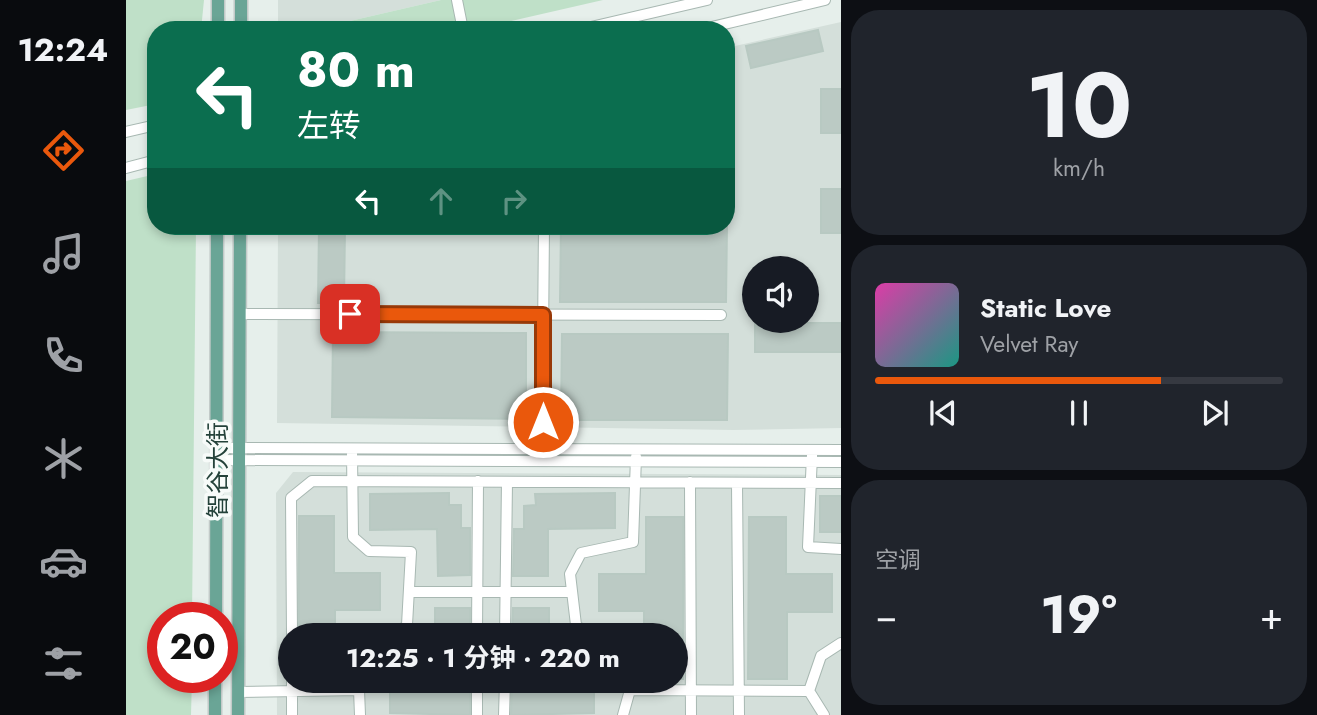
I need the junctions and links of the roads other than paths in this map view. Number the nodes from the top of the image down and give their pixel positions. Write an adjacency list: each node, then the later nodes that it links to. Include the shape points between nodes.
1 (218, 0): 6 (main road)
2 (240, 0): 7 (main road)
3 (457, 0): 8 (street)
4 (707, 0): 9 (street)
5 (825, 0): 10 (street)
6 (218, 21)
7 (241, 21)
8 (461, 21)
9 (617, 21)
10 (735, 21)
11 (147, 127): 12 (street)
12 (126, 132)
13 (147, 162): 14 (street)
14 (126, 167)
15 (217, 235): 25 (main road, 智谷大街)
16 (240, 235): 18 (main road, 智谷大街)
17 (544, 235): 19 (street)
18 (240, 314): 19 (street); 24 (main road, 智谷大街)
19 (543, 315): 20 (street); 21 (street)
20 (721, 315)
21 (542, 449): 26 (street); 27 (street)
22 (812, 450): 23 (street); 27 (street); 28 (street)
23 (841, 450)
24 (239, 453): 25 (street); 26 (street); 55 (main road, 智谷大街)
25 (216, 454): 43 (main road, 智谷大街)
26 (352, 454): 27 (street); 30 (street)
27 (636, 455): 28 (street); 33 (street)
28 (811, 461): 29 (street); 36 (street)
29 (841, 462)
30 (352, 481): 31 (street); 39 (street, via 352,537 369,551 411,552); 44 (street, via 312,481 291,498)
31 (478, 481): 32 (street); 40 (street)
32 (507, 482): 33 (street); 41 (street)
33 (635, 482): 34 (street); 42 (street, via 633,542 581,553 570,574)
34 (690, 482): 35 (street); 52 (street)
35 (737, 483): 36 (street); 53 (street)
36 (809, 483): 37 (street); 38 (street, via 808,547)
37 (841, 483)
38 (841, 549)
39 (408, 592): 40 (street); 45 (street)
40 (478, 592): 41 (street); 46 (street)
41 (506, 592): 42 (street); 47 (street)
42 (572, 592): 48 (street)
43 (216, 602)
44 (292, 623)
45 (407, 623)
46 (477, 623)
47 (505, 623)
48 (576, 623)
49 (841, 643): 54 (street, via 821,656)
50 (278, 688): 55 (street)
51 (688, 690): 52 (street)
52 (691, 690): 53 (street); 70 (street)
53 (738, 691): 54 (street); 71 (street)
54 (809, 691): 72 (street)
55 (238, 692)
56 (215, 693): 63 (main road)
57 (238, 693): 64 (main road, 智谷大街)
58 (292, 693): 65 (street)
59 (361, 693): 66 (street)
60 (477, 693): 67 (street)
61 (505, 693): 68 (street)
62 (627, 693): 69 (street)
63 (215, 715)
64 (237, 715)
65 (292, 715)
66 (360, 715)
67 (477, 715)
68 (504, 715)
69 (623, 715)
70 (691, 715)
71 (739, 715)
72 (824, 715)

